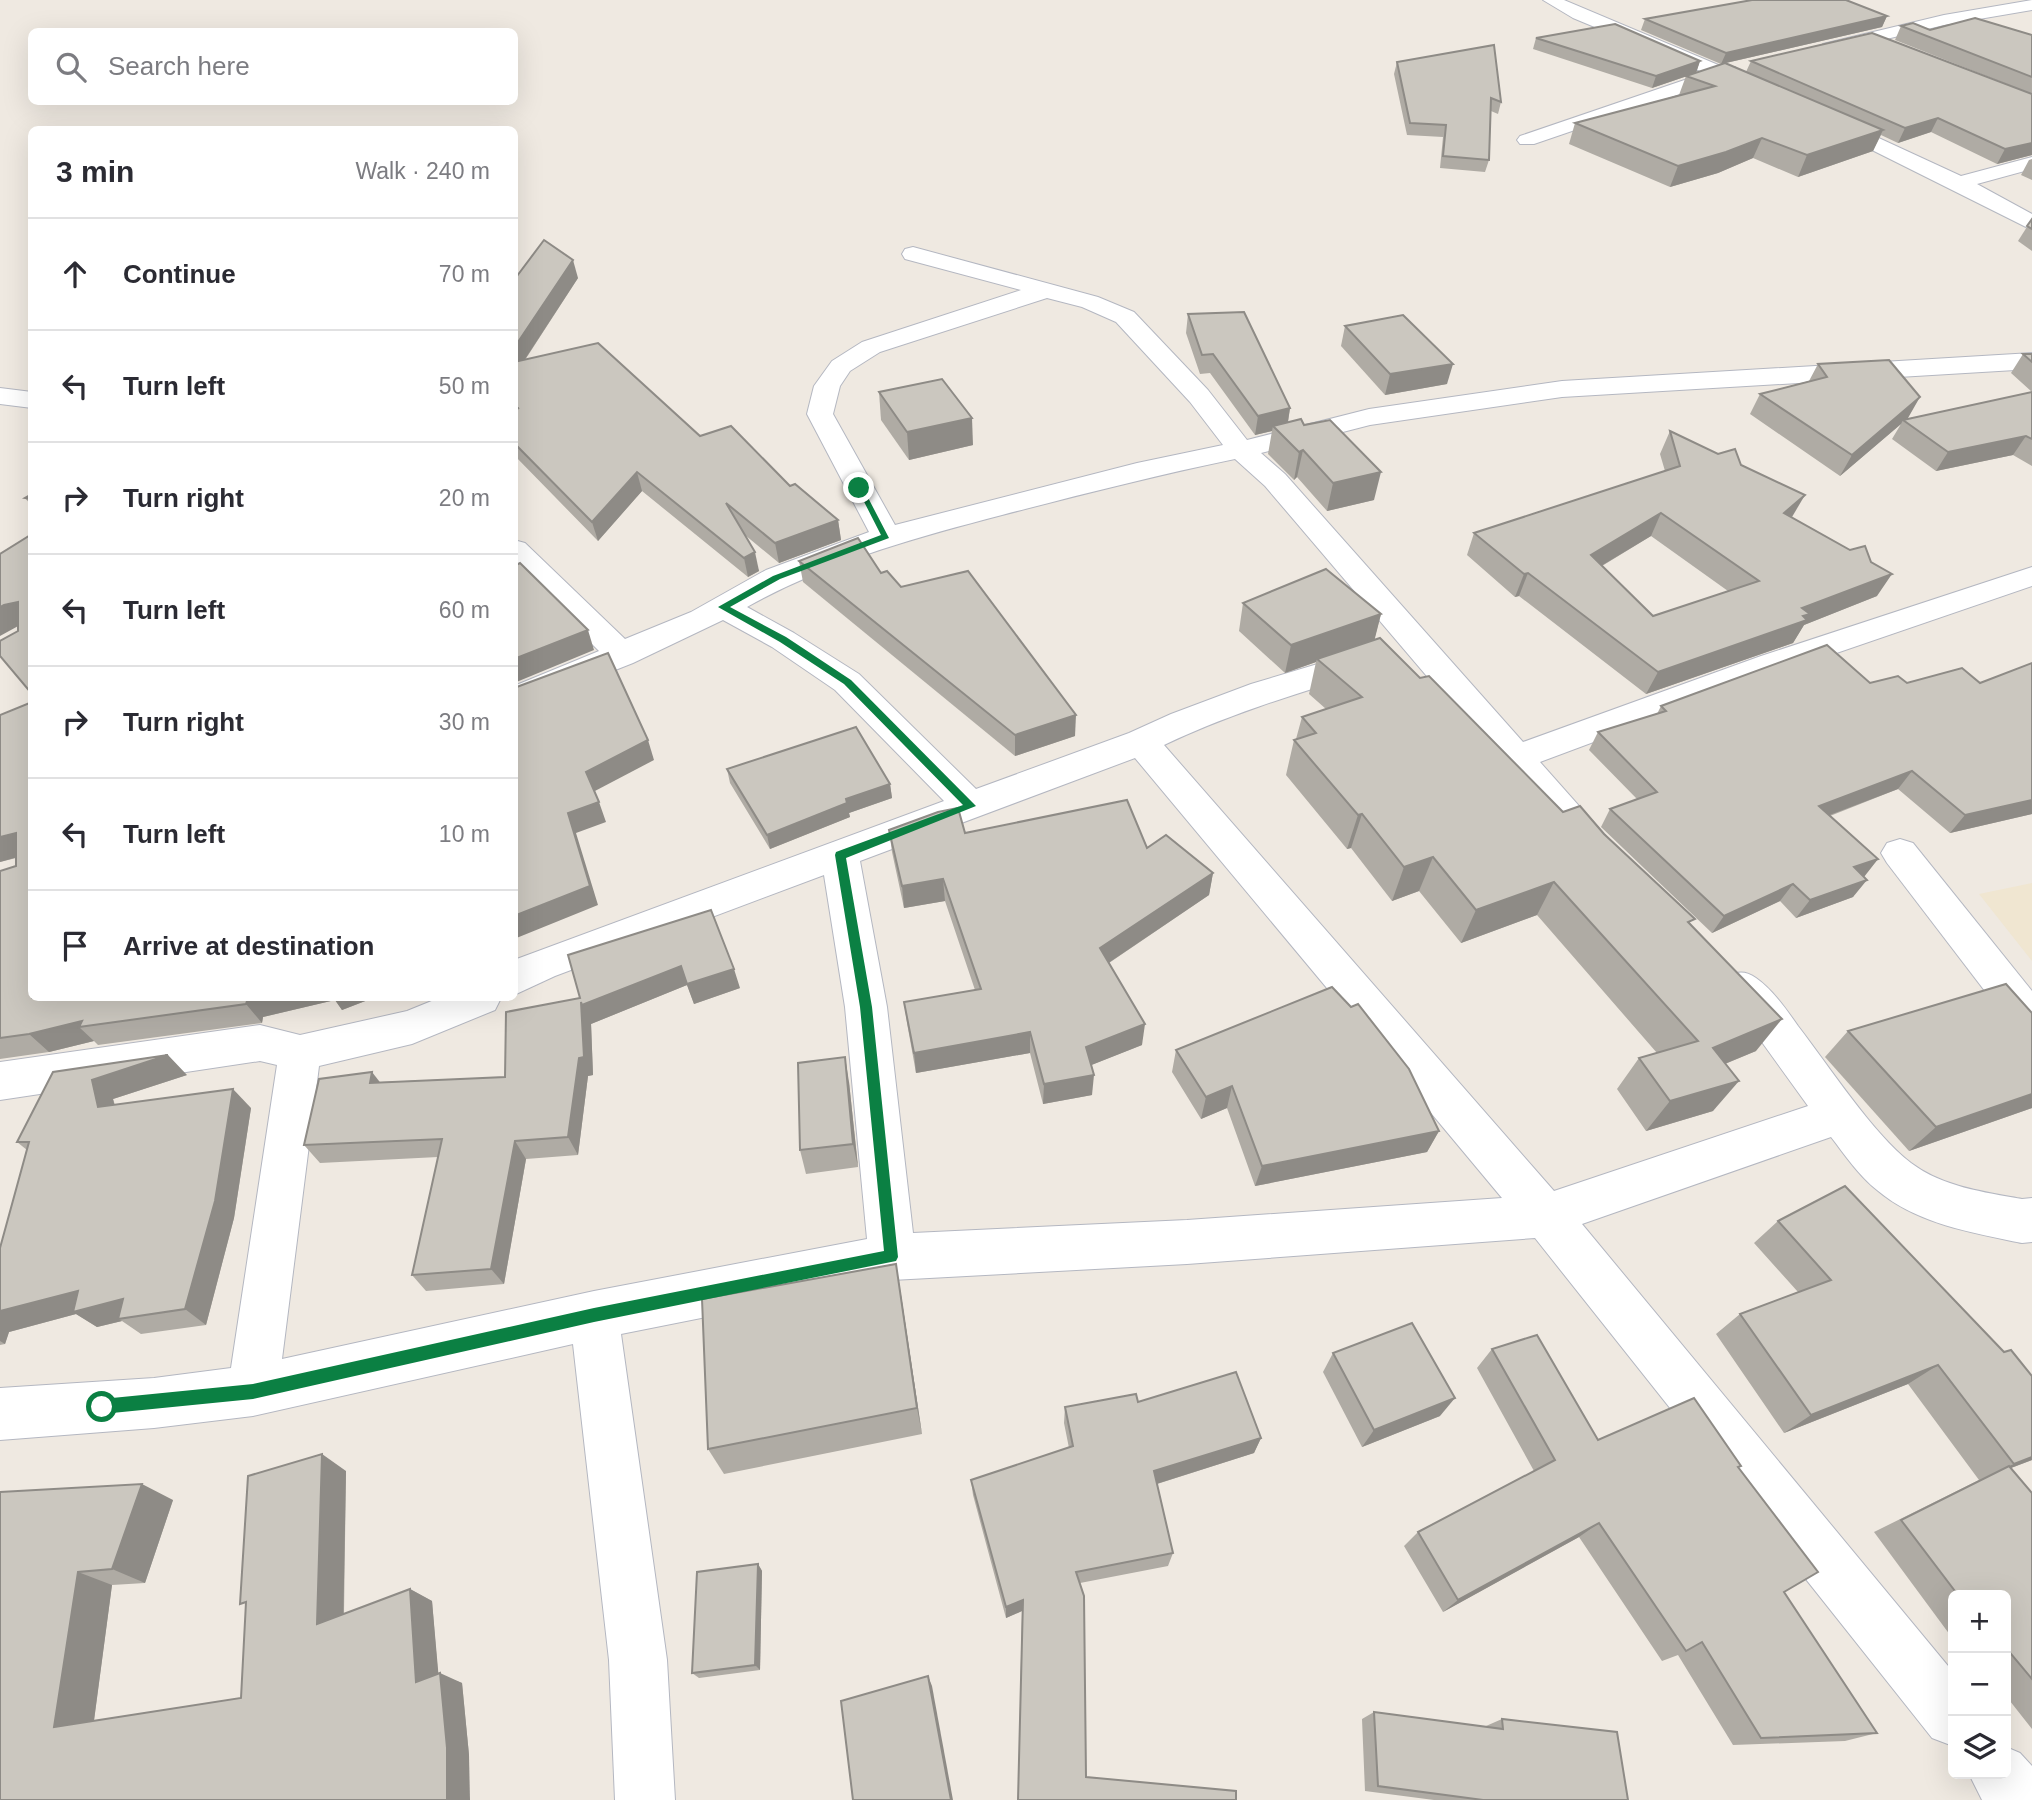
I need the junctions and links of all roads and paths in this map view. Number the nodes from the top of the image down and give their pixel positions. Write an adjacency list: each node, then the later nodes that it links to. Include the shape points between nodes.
1 (1551, 0): 10 (street)
2 (1954, 0): 4 (street)
3 (2032, 5): 4 (street)
4 (1985, 12): 5 (street); 6 (street)
5 (2020, 24)
6 (1868, 38): 7 (street); 8 (street)
7 (1816, 51)
8 (1900, 52)
9 (1755, 65): 10 (street)
10 (1720, 73): 11 (street); 13 (street)
11 (1780, 99)
12 (1816, 115): 15 (street)
13 (1527, 140)
14 (2032, 163): 15 (street)
15 (1959, 183): 16 (street)
16 (2032, 223)
17 (913, 254): 18 (street)
18 (1043, 291): 22 (street, via 1090,302 1125,317 1199,396); 23 (street, via 871,348 841,366 827,386 820,414)
19 (2032, 361): 22 (street, via 1562,389 1369,417)
20 (0, 396): 21 (street)
21 (28, 400)
22 (1241, 450): 23 (street, via 1137,471); 27 (street, via 1275,480)
23 (886, 536): 26 (street, via 777,578)
24 (518, 553): 28 (street)
25 (2032, 576): 31 (street, via 1852,635)
26 (723, 607): 28 (street); 32 (street, via 847,682)
27 (1417, 643): 30 (street, via 1263,692); 31 (street)
28 (622, 655): 29 (street)
29 (518, 697)
30 (1141, 742): 32 (street); 44 (street)
31 (1516, 758): 35 (street)
32 (971, 806): 34 (street)
33 (1900, 853): 40 (street)
34 (840, 855): 37 (street); 46 (street, via 866,1007)
35 (1621, 875)
36 (1711, 960): 43 (street, via 1761,1008)
37 (518, 977)
38 (466, 1001): 39 (street)
39 (410, 1012): 41 (street)
40 (2032, 1021)
41 (300, 1053): 42 (street, via 260,1043); 48 (street)
42 (0, 1081)
43 (1840, 1115): 44 (street); 45 (street, via 1893,1176 1926,1196 1961,1209)
44 (1546, 1216): 46 (street, via 1187,1242); 50 (street)
45 (2032, 1220)
46 (891, 1257): 47 (street)
47 (594, 1315): 48 (street); 52 (street, via 638,1660)
48 (253, 1391): 49 (street)
49 (0, 1414)
50 (1952, 1716)
51 (2003, 1779): 53 (street)
52 (645, 1800)
53 (2021, 1800)

